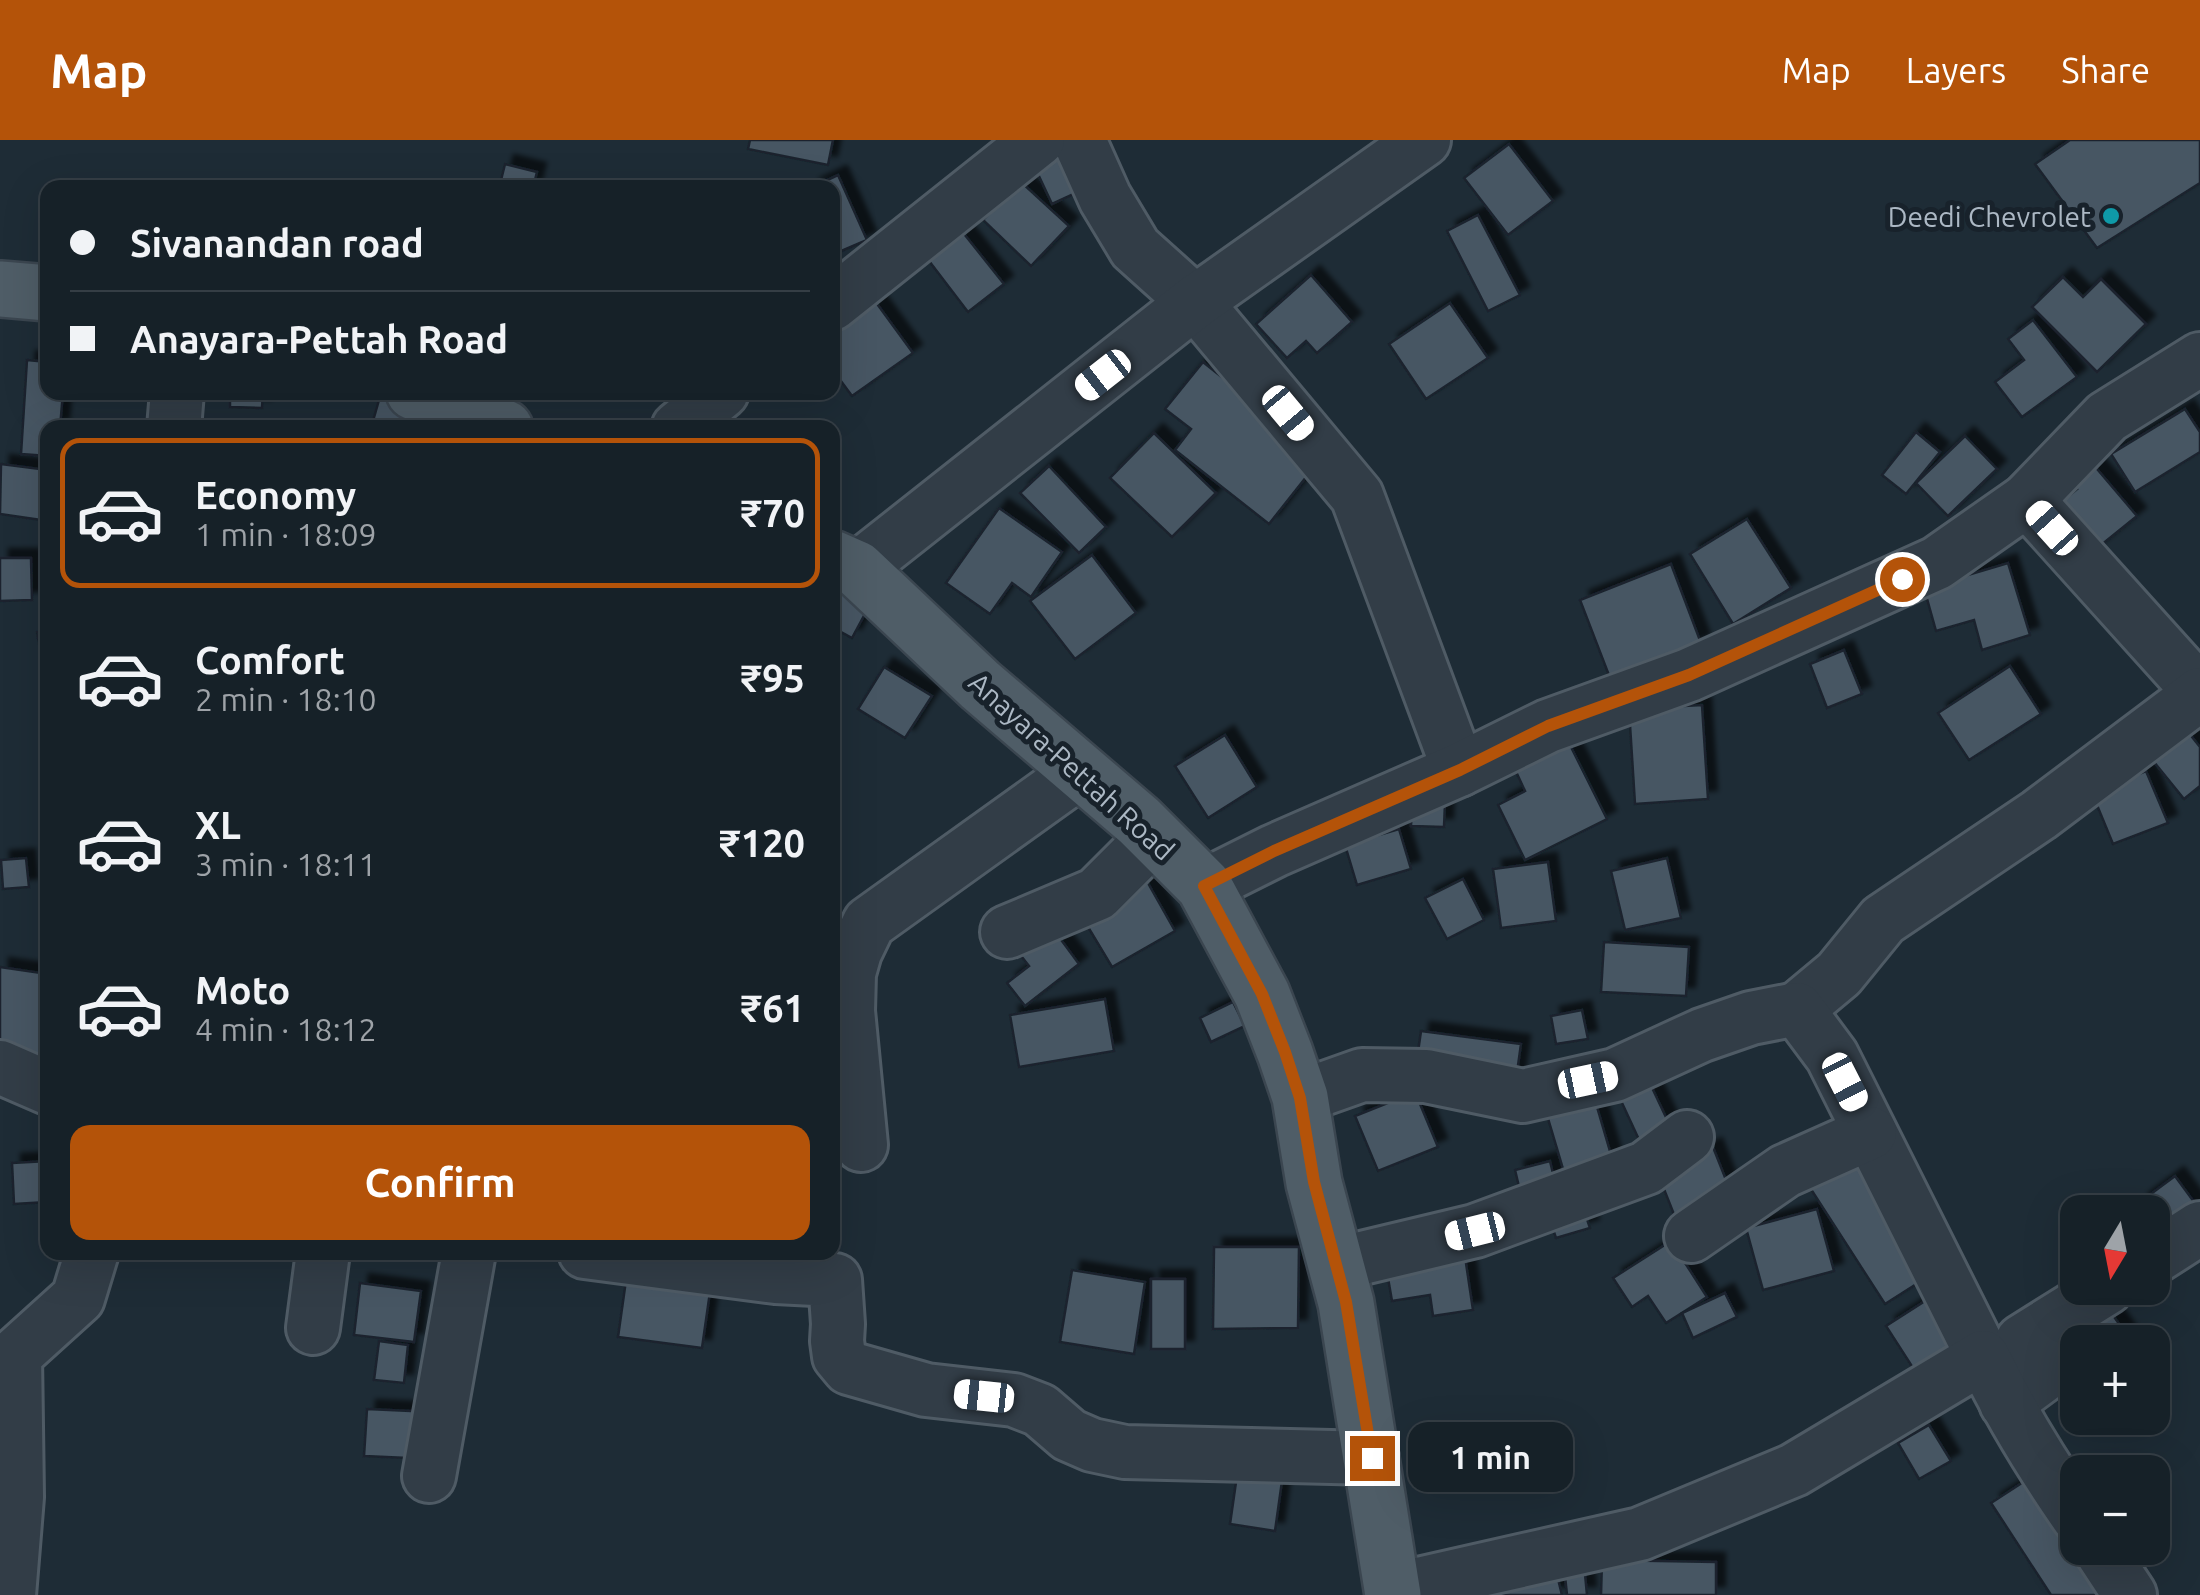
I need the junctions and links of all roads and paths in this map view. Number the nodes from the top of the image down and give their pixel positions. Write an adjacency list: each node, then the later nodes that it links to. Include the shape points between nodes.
1 (1038, 140): 6 (street)
2 (1078, 140): 7 (street, via 1135,248)
3 (1424, 140): 7 (street)
4 (0, 289): 5 (main road)
5 (40, 292)
6 (840, 298)
7 (1195, 302): 14 (street); 16 (street, via 1357,496)
8 (2200, 359): 13 (street, via 2107,416)
9 (434, 400): 11 (main road)
10 (712, 400): 12 (street)
11 (484, 420)
12 (688, 420)
13 (2027, 500): 15 (street); 16 (street, via 1937,563 1689,675 1548,726)
14 (845, 564): 17 (main road, Anayara-Pettah Road)
15 (2200, 693): 21 (street, via 2040,815 1883,920 1839,974)
16 (1460, 770): 19 (street)
17 (1081, 771): 18 (main road, Anayara-Pettah Road); 27 (street, via 869,923 855,952 848,1010)
18 (1154, 836): 19 (main road, Anayara-Pettah Road); 20 (street, via 1097,894)
19 (1204, 886): 24 (main road, Anayara-Pettah Road, via 1262,994)
20 (1007, 932)
21 (1797, 1009): 24 (street, via 1702,1035 1615,1075 1523,1096 1426,1076 1362,1075); 25 (street, via 1832,1056)
22 (0, 1067): 23 (street)
23 (40, 1084)
24 (1300, 1098): 35 (main road, Anayara-Pettah Road)
25 (1870, 1132): 29 (street, via 1785,1171); 39 (street)
26 (1687, 1137): 35 (street, via 1646,1168 1475,1231)
27 (861, 1145)
28 (2200, 1228): 30 (street)
29 (1691, 1236)
30 (2170, 1247)
31 (90, 1260): 38 (street, via 78,1298)
32 (322, 1260): 37 (street)
33 (468, 1260): 42 (street)
34 (647, 1260): 41 (street, via 835,1280 836,1341 849,1368 926,1390 1014,1400 1092,1445 1125,1452)
35 (1337, 1264): 41 (main road, Anayara-Pettah Road)
36 (2080, 1305): 40 (street, via 2022,1341 2044,1375)
37 (313, 1328)
38 (8, 1355): 46 (street, via 17,1497)
39 (1984, 1357): 40 (street); 45 (street, via 1794,1470 1640,1534)
40 (2006, 1403): 43 (street)
41 (1372, 1458): 45 (main road, Anayara-Pettah Road)
42 (429, 1476)
43 (2060, 1490)
44 (2110, 1565): 47 (street)
45 (1392, 1592)
46 (9, 1595)
47 (2130, 1595)

